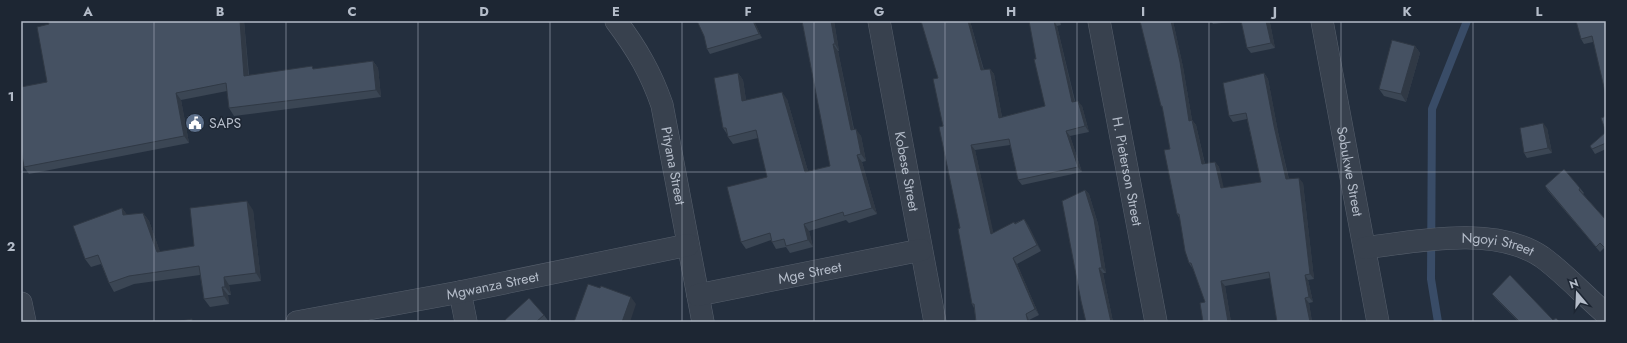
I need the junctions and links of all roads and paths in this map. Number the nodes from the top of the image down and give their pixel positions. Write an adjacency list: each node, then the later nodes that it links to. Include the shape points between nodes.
1 (616, 21): 5 (street, Pityana Street, via 652,77 662,105)
2 (878, 21): 7 (street, Kobese Street)
3 (1099, 21): 17 (street, H. Pieterson Street)
4 (1322, 21): 6 (street, Sobukwe Street)
5 (688, 245): 8 (street, Mgwanza Street); 9 (street, Pityana Street)
6 (1365, 248): 11 (street, Ngoyi Street, via 1470,238 1508,242 1541,257); 18 (street, Sobukwe Street)
7 (921, 250): 9 (street, Mge Street); 16 (street, Kobese Street)
8 (460, 292): 13 (street, Mgwanza Street); 14 (street)
9 (698, 295): 15 (street, Pityana Street)
10 (21, 303): 12 (street)
11 (1606, 314)
12 (25, 322)
13 (297, 322)
14 (466, 322)
15 (703, 322)
16 (934, 322)
17 (1156, 322)
18 (1378, 322)

